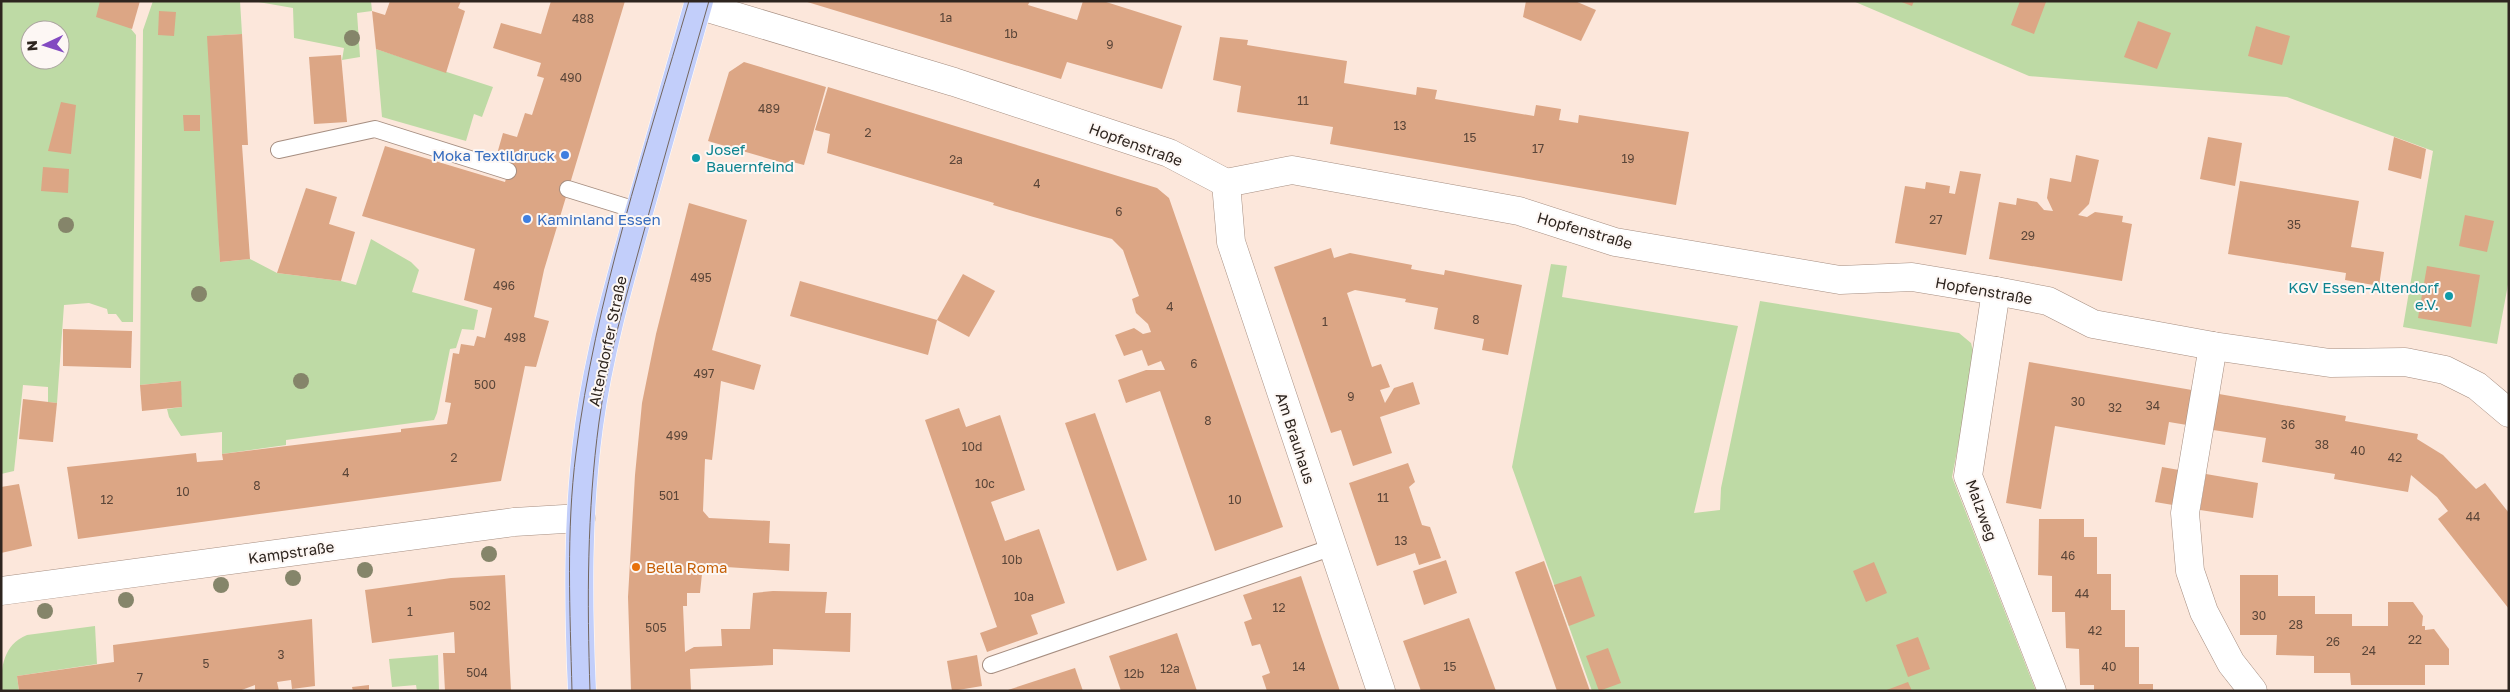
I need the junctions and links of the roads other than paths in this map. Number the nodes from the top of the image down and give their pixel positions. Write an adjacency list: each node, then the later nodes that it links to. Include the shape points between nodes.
1 (699, 3): 4 (street, Hopfenstraße, via 1169,153); 6 (main road, Altendorfer Straße)
2 (279, 150): 3 (lane, via 375,128)
3 (508, 171)
4 (1226, 183): 7 (street, Hopfenstraße, via 1292,170 1519,211 1615,242 1840,280 1912,277); 11 (street, Am Brauhaus, via 1230,242)
5 (568, 189): 6 (lane)
6 (639, 211): 10 (main road, Altendorfer Straße, via 604,339 595,385)
7 (1996, 291): 8 (street, Hopfenstraße, via 2048,301 2093,324); 16 (street, Malzweg, via 1968,476)
8 (2213, 346): 9 (street, Hopfenstraße, via 2330,363 2405,362 2446,370 2477,386); 17 (street, via 2185,513 2190,571 2208,621 2231,663)
9 (2509, 413)
10 (581, 518): 12 (street, Kampstraße, via 514,522); 14 (main road, Altendorfer Straße)
11 (1333, 547): 13 (lane); 15 (street, Am Brauhaus)
12 (1, 591)
13 (992, 665)
14 (582, 691)
15 (1381, 691)
16 (2052, 691)
17 (2253, 691)

